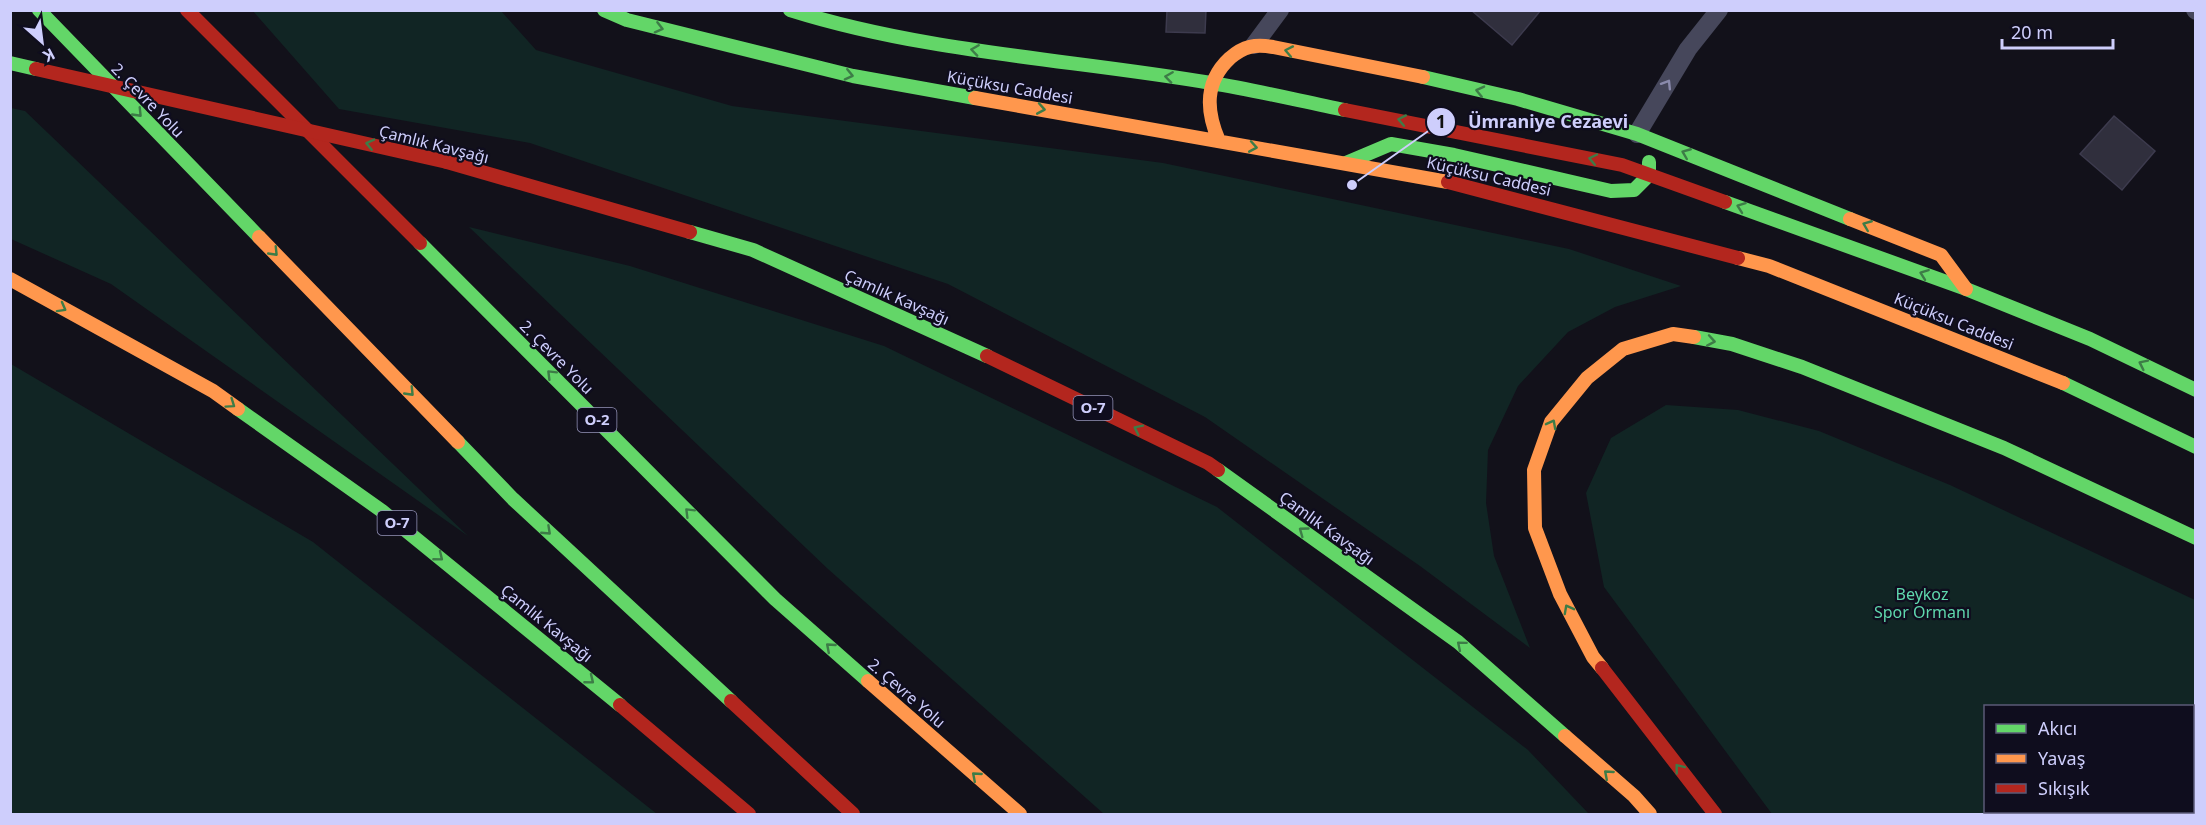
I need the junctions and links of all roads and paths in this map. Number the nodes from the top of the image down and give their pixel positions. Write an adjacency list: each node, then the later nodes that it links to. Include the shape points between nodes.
1 (39, 10): 20 (main road, 2. Çevre Yolu, one-way to 20, via 513,499)
2 (188, 10): 21 (main road, 2. Çevre Yolu / O-2, one-way to 2, via 775,599)
3 (604, 10): 11 (main road, Küçüksu Caddesi, one-way to 11, via 627,20 853,76)
4 (790, 10): 9 (main road, Küçüksu Caddesi, one-way to 4, via 951,47 841,26)
5 (1280, 10): 7 (lane)
6 (1719, 10): 10 (lane, one-way to 6, via 1688,49)
7 (1254, 45): 9 (main road, via 1239,50 1221,65); 10 (main road, one-way to 7, via 1587,117 1476,90)
8 (10, 63): 22 (main road, Çamlık Kavşağı / O-7, one-way to 8, bridge, via 1458,642 1208,464 958,342 753,250 447,162)
9 (1211, 83): 11 (main road, via 1210,123); 13 (main road, Küçüksu Caddesi, one-way to 9, via 1622,165)
10 (1637, 134): 13 (main road, via 1649,154); 15 (main road, one-way to 10, via 1941,255)
11 (1219, 141): 12 (main road, Küçüksu Caddesi, one-way to 12)
12 (1346, 163): 13 (main road, via 1391,144 1611,191 1634,190); 17 (main road, Küçüksu Caddesi, via 1456,183 1769,266 2058,380)
13 (1649, 175): 15 (main road, Küçüksu Caddesi, one-way to 13)
14 (10, 279): 19 (main road, Çamlık Kavşağı / O-7, one-way to 19, via 213,391 382,511)
15 (1966, 289): 16 (main road, Küçüksu Caddesi, one-way to 15, via 2090,339)
16 (2196, 390)
17 (2196, 447)
18 (2196, 538): 23 (main road, one-way to 18, via 1593,657 1560,594 1534,528 1534,470 1551,422 1587,378 1623,349 1673,334 1732,344 1802,367 2004,448)
19 (749, 814)
20 (853, 814)
21 (1020, 814)
22 (1650, 814)
23 (1715, 814)

